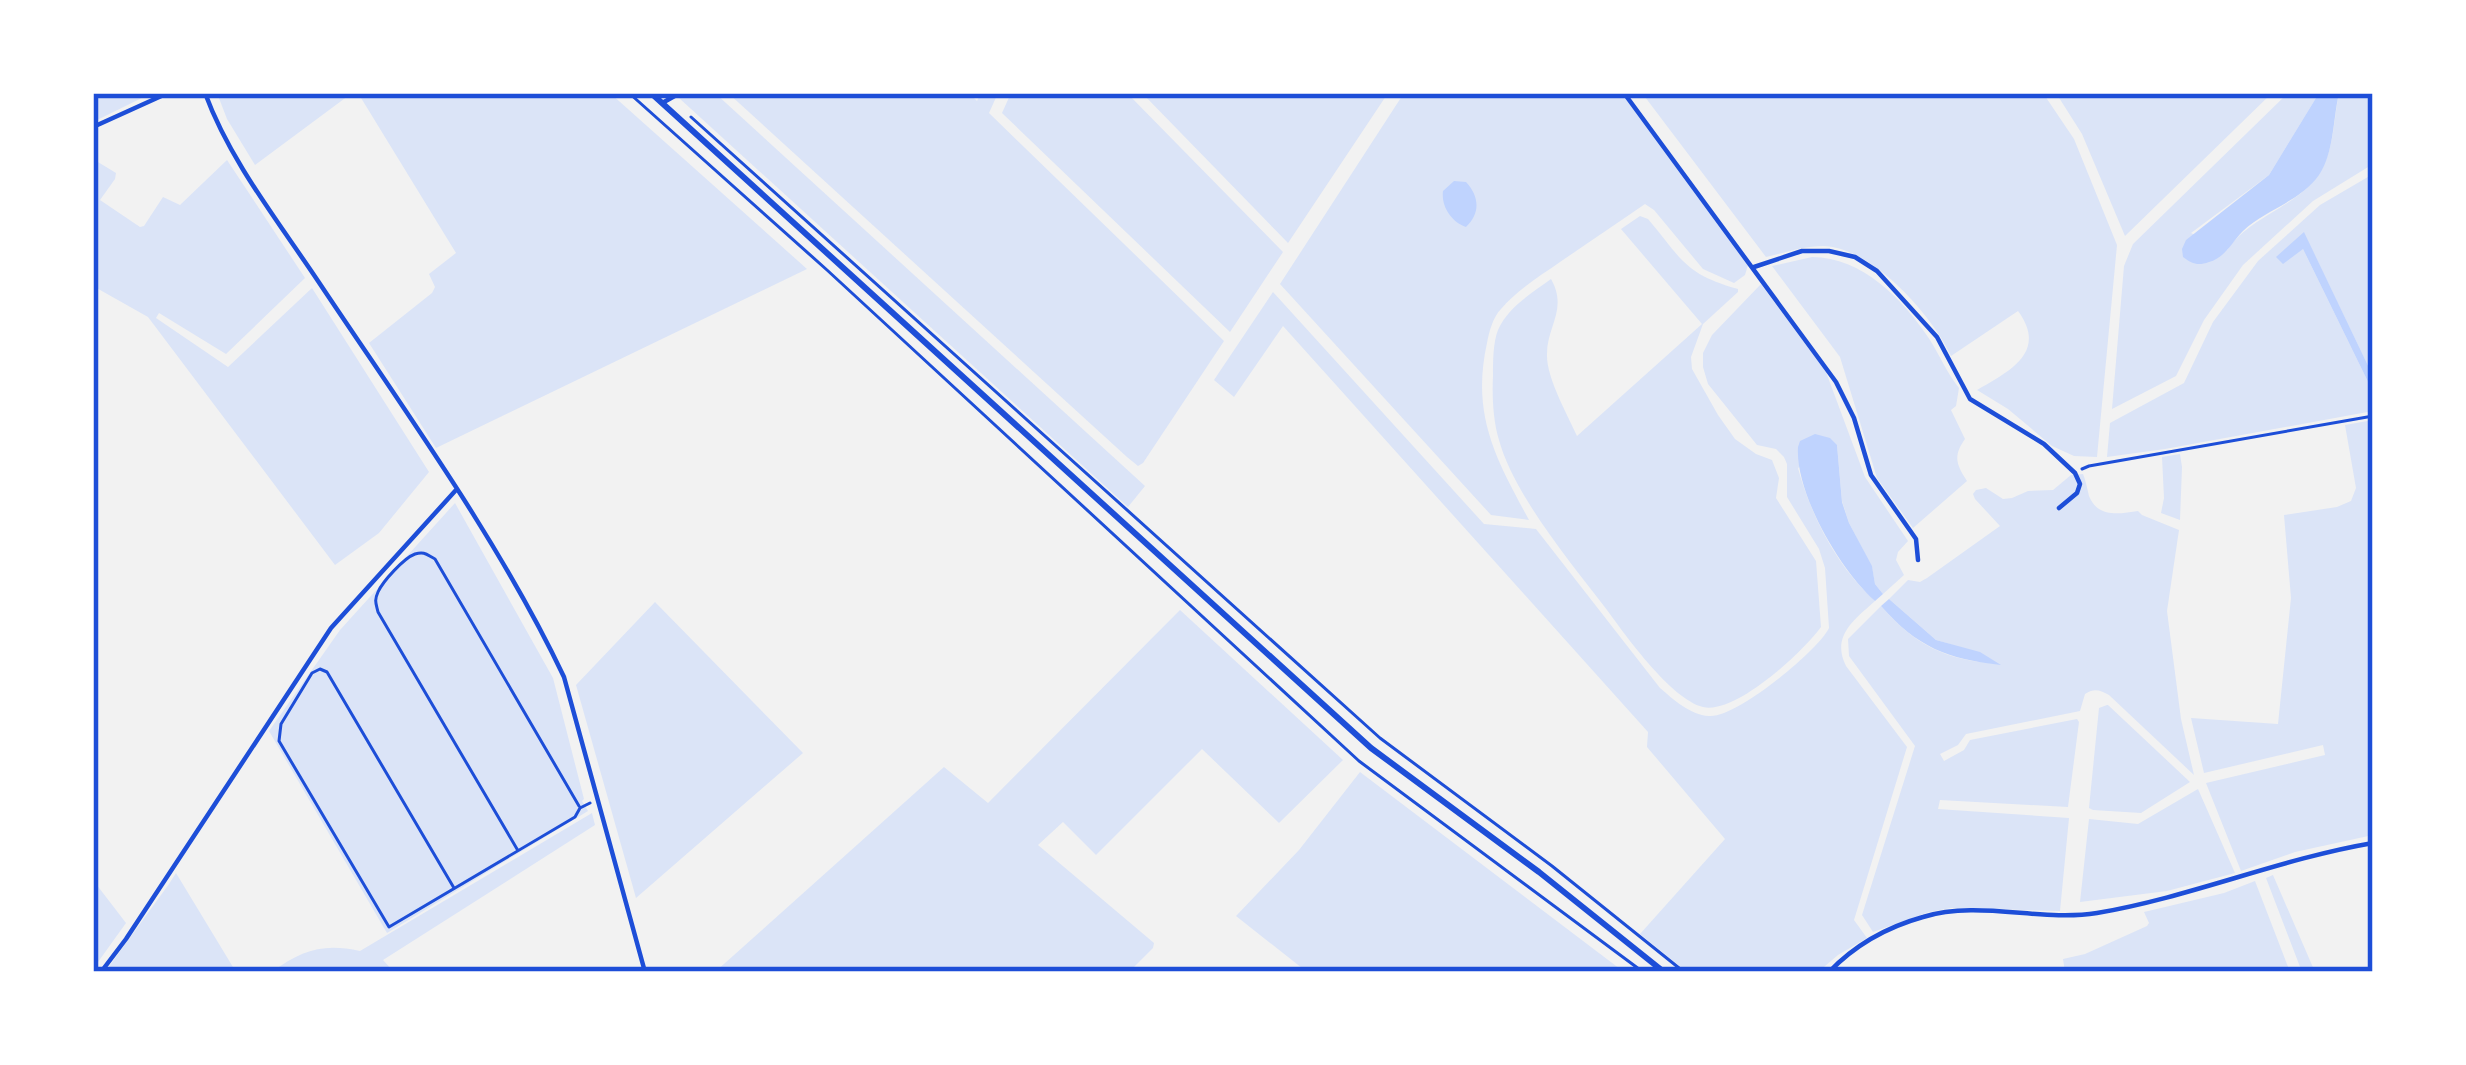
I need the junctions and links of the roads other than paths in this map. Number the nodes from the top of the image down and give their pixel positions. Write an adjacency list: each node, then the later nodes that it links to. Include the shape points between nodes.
1 (168, 93): 7 (street)
2 (205, 93): 9 (street, via 234,154)
3 (651, 93): 6 (street)
4 (680, 93): 6 (street)
5 (1624, 93): 8 (street)
6 (662, 103): 15 (street, via 1371,748)
7 (93, 128)
8 (1754, 267): 10 (street, via 1829,251 1877,271 1937,338 1970,398 2075,473 2077,493); 11 (street, via 1845,396 1871,475 1916,539)
9 (456, 490): 13 (street, via 331,628); 14 (street, via 564,677)
10 (2059, 508)
11 (1918, 560)
12 (2373, 843): 16 (street, via 2100,912 1941,912 1876,935)
13 (101, 972)
14 (645, 972)
15 (1664, 972)
16 (1829, 972)

